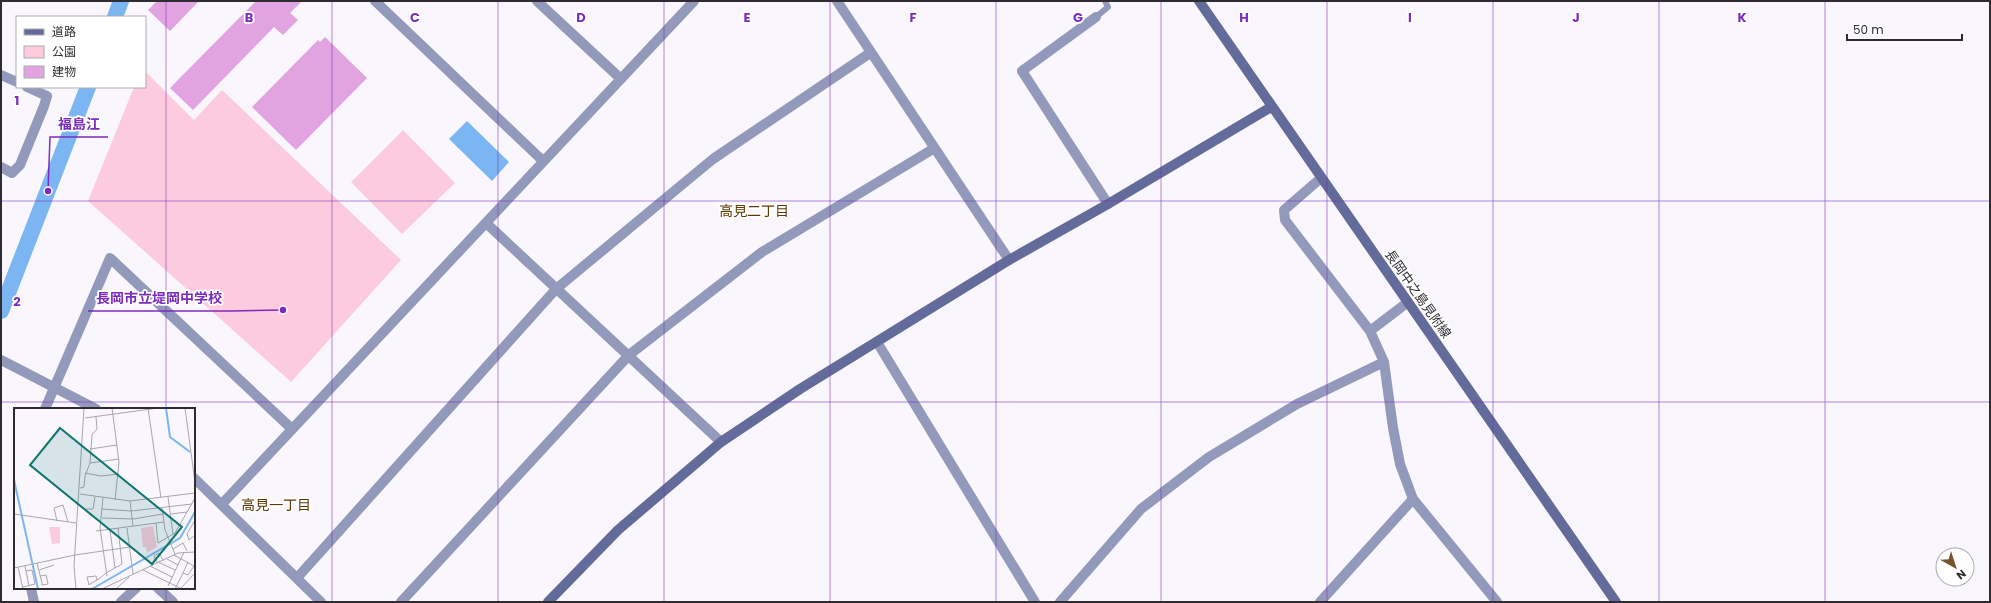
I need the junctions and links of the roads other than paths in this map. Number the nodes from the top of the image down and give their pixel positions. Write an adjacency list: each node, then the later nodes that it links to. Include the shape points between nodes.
1 (374, 1): 15 (street)
2 (537, 1): 10 (street)
3 (694, 1): 10 (street)
4 (837, 1): 8 (street)
5 (1105, 1): 7 (lane, via 1108,7)
6 (1198, 1): 13 (street, 長岡中之島見附線)
7 (1096, 17): 18 (street, via 1022,71)
8 (870, 53): 14 (street); 21 (street, via 713,159)
9 (1, 75): 11 (street)
10 (621, 79): 15 (street)
11 (16, 82)
12 (29, 88): 16 (street, via 47,96 44,106 20,165 12,173)
13 (1271, 107): 17 (street, 長岡中之島見附線); 18 (street)
14 (934, 149): 20 (street); 25 (street, via 762,252)
15 (543, 161): 19 (street)
16 (1, 168)
17 (1321, 178): 22 (street, 長岡中之島見附線); 23 (street, via 1284,210 1285,220)
18 (1108, 204): 20 (street)
19 (486, 223): 21 (street); 31 (street)
20 (1009, 260): 24 (street)
21 (556, 289): 25 (street); 36 (street)
22 (1408, 302): 23 (street); 50 (street, 長岡中之島見附線)
23 (1370, 331): 27 (street)
24 (877, 342): 32 (street, via 800,388); 46 (street)
25 (629, 355): 32 (street); 44 (street)
26 (1, 360): 28 (street)
27 (1384, 362): 34 (street, via 1400,464); 47 (street, via 1297,404 1209,457 1141,509)
28 (54, 386): 29 (street); 30 (street); 31 (street, via 110,258)
29 (45, 408)
30 (94, 408)
31 (292, 430): 35 (street)
32 (721, 442): 45 (street, via 618,530)
33 (195, 479): 35 (street)
34 (1413, 499): 48 (street); 49 (street)
35 (222, 504): 36 (street)
36 (297, 578): 43 (street)
37 (31, 589): 40 (street)
38 (135, 589): 41 (street)
39 (159, 589): 42 (street)
40 (34, 602)
41 (122, 602)
42 (173, 602)
43 (321, 602)
44 (401, 602)
45 (548, 602)
46 (1035, 602)
47 (1060, 602)
48 (1320, 602)
49 (1497, 602)
50 (1616, 602)

